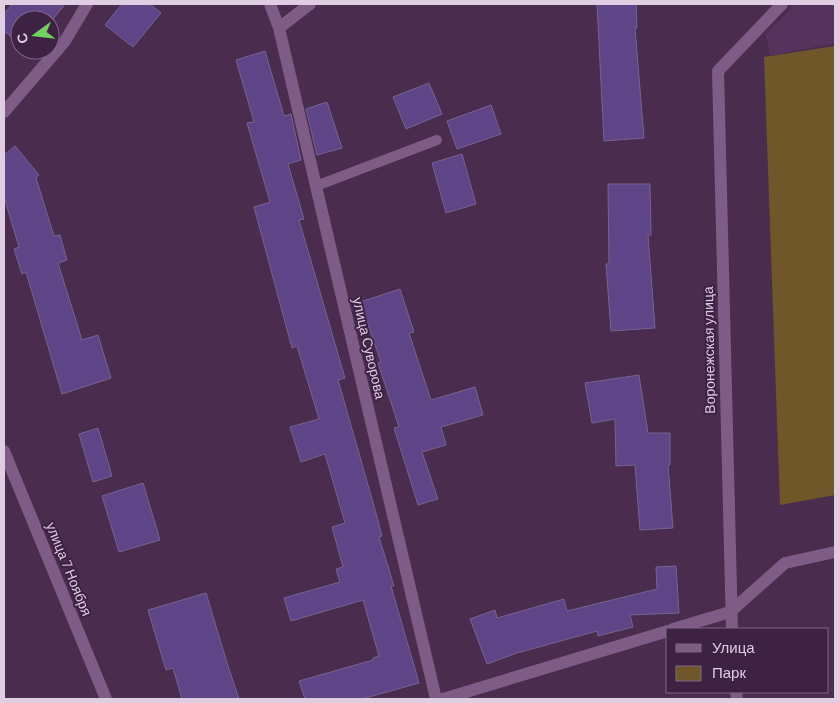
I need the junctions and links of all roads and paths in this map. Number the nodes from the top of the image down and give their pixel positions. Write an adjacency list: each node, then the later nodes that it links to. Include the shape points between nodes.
1 (87, 4): 6 (street, via 65,41)
2 (270, 4): 5 (street, улица Суворова)
3 (310, 4): 5 (street)
4 (782, 4): 11 (street, Воронежская улица, via 718,71)
5 (278, 28): 8 (street, улица Суворова)
6 (4, 112)
7 (437, 140): 8 (lane)
8 (316, 186): 16 (street, улица Суворова)
9 (4, 451): 15 (street, улица 7 Ноября)
10 (835, 552): 11 (street, via 785,563)
11 (730, 612): 12 (street); 13 (street, Воронежская улица)
12 (676, 628)
13 (732, 628)
14 (666, 632): 17 (street)
15 (106, 699)
16 (436, 699)
17 (443, 699)

